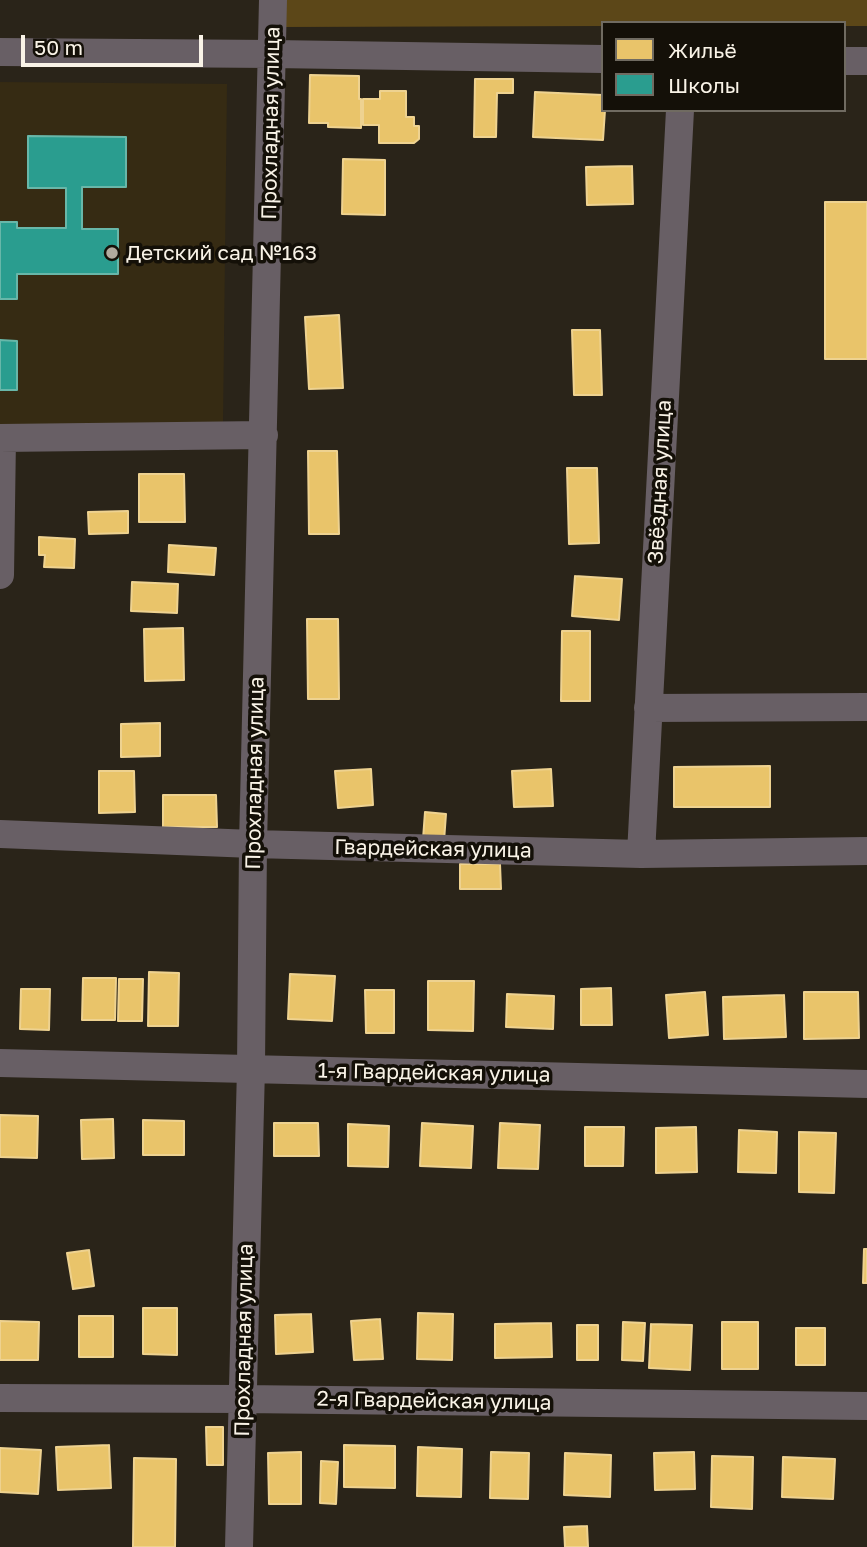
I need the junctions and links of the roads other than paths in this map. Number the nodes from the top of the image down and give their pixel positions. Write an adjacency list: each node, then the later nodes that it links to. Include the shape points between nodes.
1 (273, 0): 3 (street, Прохладная улица)
2 (0, 52): 3 (street)
3 (273, 54): 4 (street); 8 (street, Прохладная улица)
4 (601, 59)
5 (846, 61): 6 (street)
6 (867, 61)
7 (680, 112): 12 (street, Звёздная улица)
8 (264, 435): 9 (street); 14 (street, Прохладная улица)
9 (1, 438): 10 (street)
10 (0, 575)
11 (867, 707): 12 (street)
12 (648, 708): 16 (street, Звёздная улица)
13 (0, 834): 14 (street, Гвардейская улица)
14 (253, 844): 16 (street, Гвардейская улица); 18 (street, Прохладная улица)
15 (867, 851): 16 (street, Гвардейская улица)
16 (641, 854)
17 (0, 1063): 18 (street, 1-я Гвардейская улица)
18 (251, 1068): 19 (street, 1-я Гвардейская улица); 21 (street, Прохладная улица)
19 (867, 1084)
20 (0, 1398): 21 (street, 2-я Гвардейская улица)
21 (242, 1399): 22 (street, 2-я Гвардейская улица); 23 (street, Прохладная улица)
22 (867, 1406)
23 (239, 1547)

